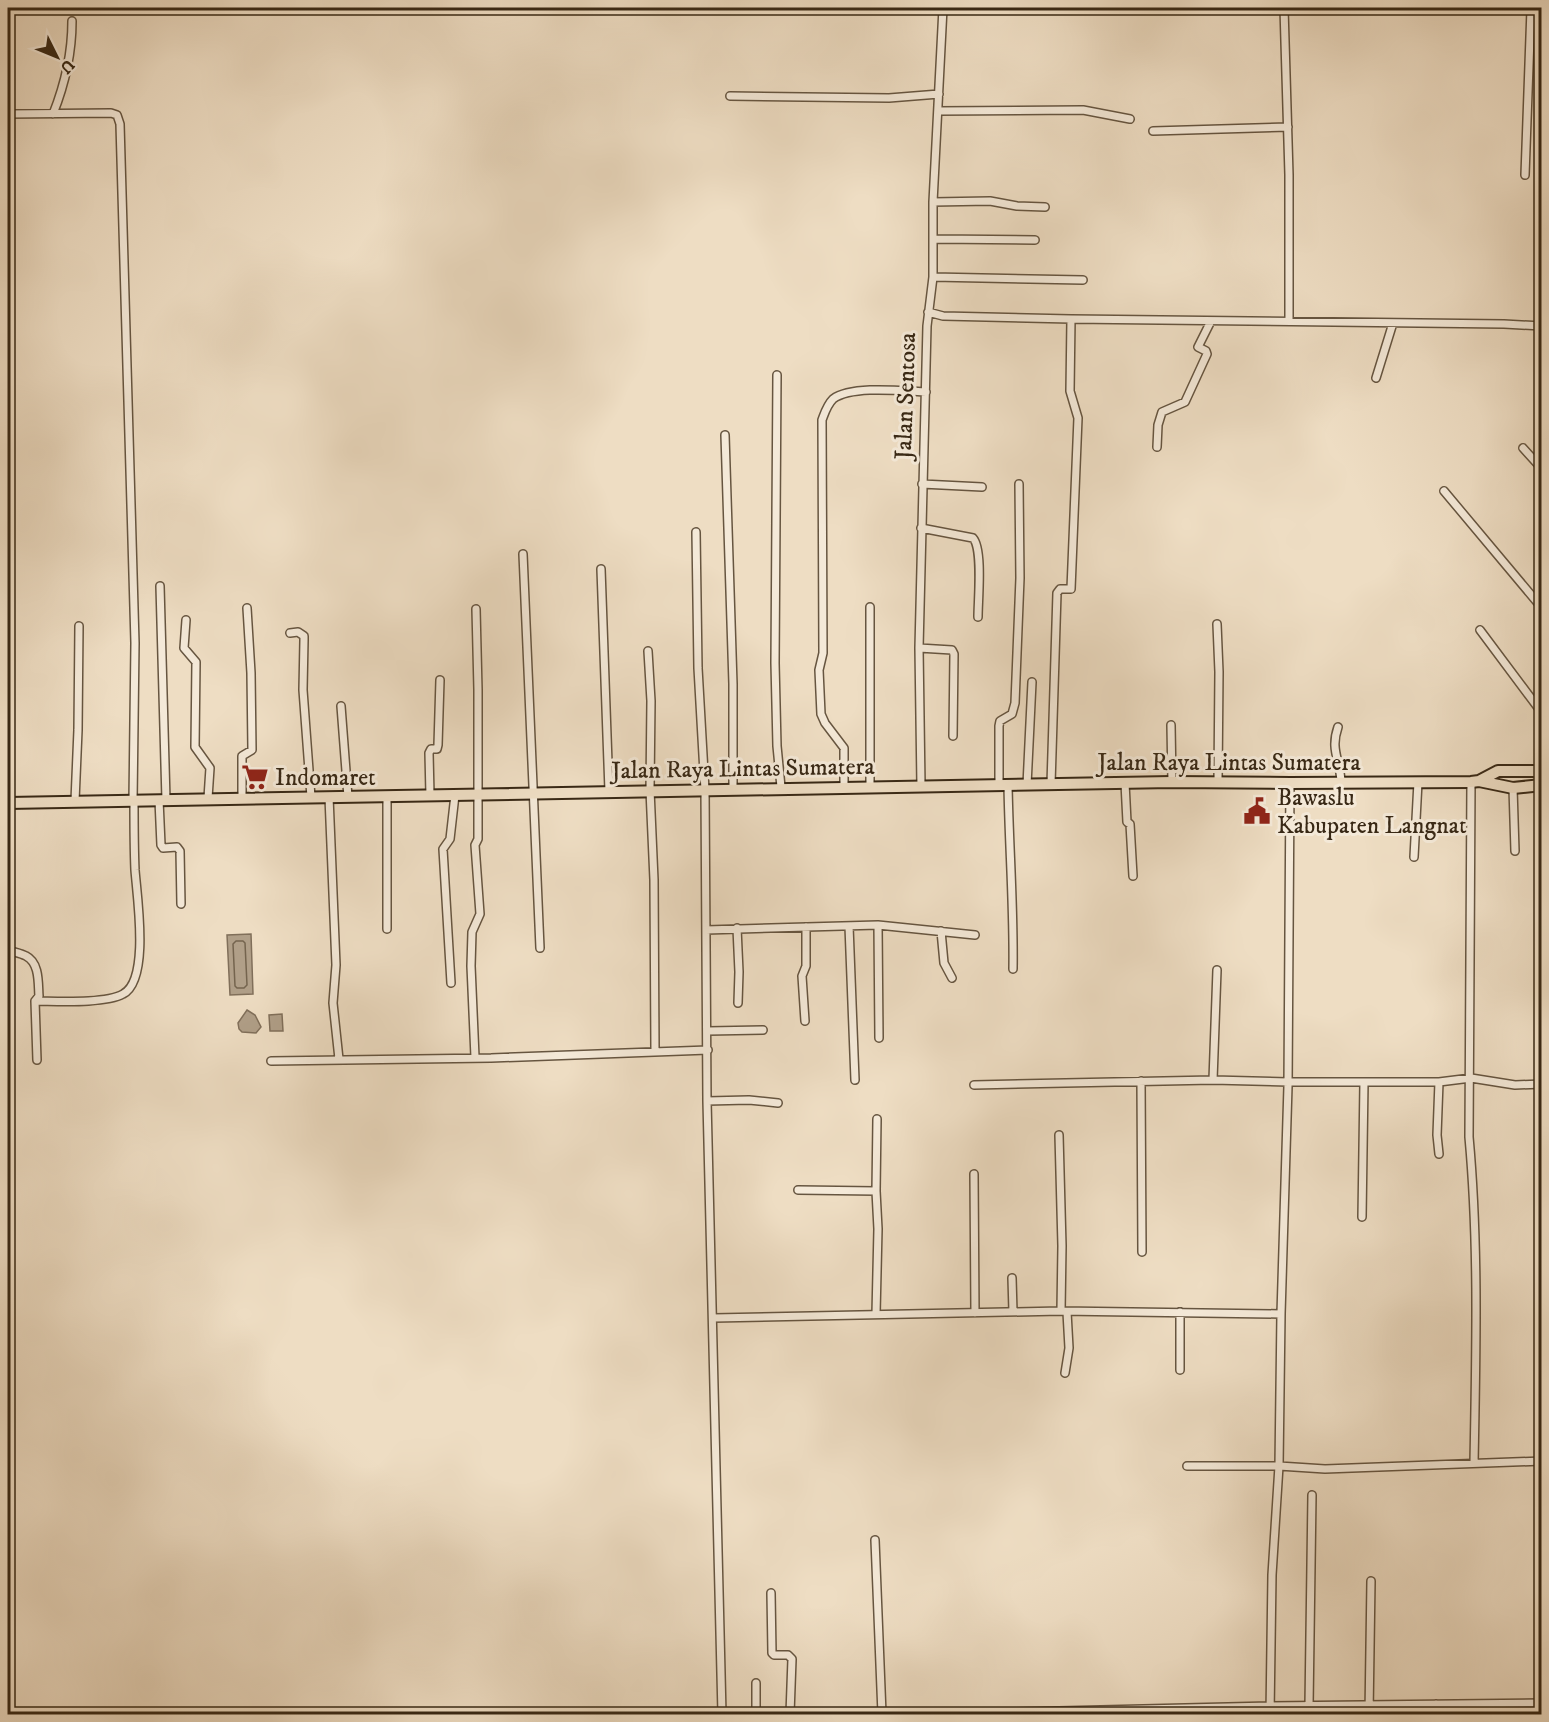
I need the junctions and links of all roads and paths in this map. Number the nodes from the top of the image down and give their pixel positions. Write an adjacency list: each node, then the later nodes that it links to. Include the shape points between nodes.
1 (943, 8): 7 (street, Jalan Sentosa)
2 (1284, 8): 13 (street)
3 (1473, 8): 4 (street)
4 (1531, 9): 5 (street); 15 (street)
5 (1542, 9)
6 (72, 21): 11 (street, via 69,63)
7 (939, 94): 8 (street, via 889,98); 9 (street, Jalan Sentosa)
8 (730, 96)
9 (938, 111): 12 (street, via 1083,110); 16 (street, Jalan Sentosa)
10 (8, 114): 11 (street)
11 (53, 114): 96 (street, via 111,113 117,115 120,124 135,643)
12 (1130, 119)
13 (1288, 127): 14 (street); 25 (street)
14 (1153, 131)
15 (1525, 175)
16 (933, 202): 17 (street, via 990,201); 18 (street, Jalan Sentosa)
17 (1045, 207)
18 (933, 239): 19 (street); 20 (street, Jalan Sentosa)
19 (1035, 240)
20 (933, 277): 21 (street); 22 (street, Jalan Sentosa)
21 (1083, 280)
22 (928, 312): 23 (street, via 943,316); 30 (street, Jalan Sentosa)
23 (1071, 320): 24 (street); 72 (street, via 1070,391 1078,418 1074,529 1071,589 1060,589 1058,593)
24 (1211, 321): 25 (street); 32 (street, via 1198,347 1207,354 1185,402 1162,412)
25 (1289, 321): 26 (street)
26 (1393, 323): 27 (street); 29 (street)
27 (1542, 326)
28 (777, 375): 76 (street, via 776,663)
29 (1376, 378)
30 (926, 392): 35 (street, Jalan Sentosa); 78 (street, via 855,392 839,396 826,408 822,420 823,653 819,678 822,718 844,748)
31 (725, 435): 80 (street)
32 (1157, 447)
33 (1523, 448): 34 (street)
34 (1542, 469)
35 (922, 484): 37 (street); 39 (street, Jalan Sentosa)
36 (1019, 484): 73 (street, via 1015,703 1012,714 999,726)
37 (982, 487)
38 (1444, 491): 46 (street)
39 (921, 528): 48 (street, via 973,538 976,542); 54 (street, Jalan Sentosa)
40 (696, 532): 82 (street)
41 (523, 554): 84 (street)
42 (601, 569): 83 (street)
43 (160, 586): 94 (street)
44 (870, 607): 77 (street)
45 (247, 608): 93 (street, via 252,750 242,756)
46 (1542, 608)
47 (476, 609): 85 (street)
48 (978, 617)
49 (186, 620): 92 (street, via 184,648 196,662 195,747 210,768)
50 (1217, 624): 66 (street)
51 (79, 626): 95 (street)
52 (1480, 630): 59 (street)
53 (290, 633): 89 (street, via 301,634 304,640 303,690)
54 (919, 648): 62 (street, via 944,648 954,654); 75 (street, Jalan Sentosa)
55 (648, 651): 81 (street)
56 (440, 680): 86 (street, via 438,745 429,753)
57 (1032, 682): 71 (street)
58 (341, 706): 91 (street)
59 (1542, 713)
60 (1171, 725): 65 (street)
61 (1338, 726): 70 (street, via 1334,747 1341,763)
62 (953, 736)
63 (1542, 771): 64 (highway, Jalan Raya Lintas Sumatera, via 1498,771)
64 (1475, 781): 67 (highway, Jalan Raya Lintas Sumatera); 79 (highway, Jalan Raya Lintas Sumatera); 128 (street)
65 (1172, 782): 66 (highway, Jalan Raya Lintas Sumatera); 68 (highway, Jalan Raya Lintas Sumatera)
66 (1218, 782): 69 (highway, Jalan Raya Lintas Sumatera)
67 (1418, 782): 70 (highway, Jalan Raya Lintas Sumatera); 99 (street)
68 (1125, 783): 72 (highway, Jalan Raya Lintas Sumatera); 100 (street)
69 (1290, 783): 70 (highway, Jalan Raya Lintas Sumatera); 132 (street)
70 (1341, 783)
71 (1027, 784): 72 (highway, Jalan Raya Lintas Sumatera); 73 (highway, Jalan Raya Lintas Sumatera)
72 (1051, 784)
73 (1004, 785): 75 (highway, Jalan Raya Lintas Sumatera); 112 (street, via 1014,919)
74 (1542, 785): 79 (highway, Jalan Raya Lintas Sumatera)
75 (921, 786): 77 (highway, Jalan Raya Lintas Sumatera)
76 (781, 787): 78 (highway, Jalan Raya Lintas Sumatera); 80 (highway, Jalan Raya Lintas Sumatera)
77 (870, 787): 78 (highway, Jalan Raya Lintas Sumatera)
78 (844, 788)
79 (1513, 788): 98 (street)
80 (733, 789): 82 (highway, Jalan Raya Lintas Sumatera)
81 (650, 790): 82 (highway, Jalan Raya Lintas Sumatera); 83 (highway, Jalan Raya Lintas Sumatera); 123 (street)
82 (705, 790): 107 (street)
83 (609, 791): 84 (highway, Jalan Raya Lintas Sumatera)
84 (533, 792): 85 (highway, Jalan Raya Lintas Sumatera); 110 (street)
85 (478, 794): 87 (highway, Jalan Raya Lintas Sumatera); 124 (street, via 475,845 480,914 472,933 471,966)
86 (430, 795): 87 (highway, Jalan Raya Lintas Sumatera); 88 (highway, Jalan Raya Lintas Sumatera)
87 (455, 795): 115 (street, via 450,838 444,849)
88 (387, 796): 91 (highway, Jalan Raya Lintas Sumatera); 106 (street)
89 (311, 797): 90 (highway, Jalan Raya Lintas Sumatera); 93 (highway, Jalan Raya Lintas Sumatera)
90 (329, 797): 91 (highway, Jalan Raya Lintas Sumatera); 125 (street, via 336,965 333,1004)
91 (348, 797)
92 (208, 798): 93 (highway, Jalan Raya Lintas Sumatera); 94 (highway, Jalan Raya Lintas Sumatera)
93 (242, 798)
94 (162, 800): 96 (highway, Jalan Raya Lintas Sumatera); 101 (street, via 161,845 180,851)
95 (75, 801): 96 (highway, Jalan Raya Lintas Sumatera); 97 (highway, Jalan Raya Lintas Sumatera)
96 (134, 801): 116 (street, via 141,936 137,976 124,994 108,999)
97 (8, 803)
98 (1515, 851)
99 (1414, 857)
100 (1133, 876)
101 (181, 904)
102 (878, 925): 103 (street); 108 (street); 121 (street)
103 (849, 926): 104 (street); 129 (street)
104 (806, 927): 105 (street); 118 (street, via 806,966 802,976)
105 (736, 928): 107 (street); 117 (street)
106 (387, 929)
107 (706, 930): 120 (street)
108 (941, 931): 109 (street); 114 (street, via 944,963)
109 (975, 935)
110 (540, 948)
111 (8, 950): 116 (street, via 25,955 34,966 39,996)
112 (1013, 969)
113 (1217, 970): 130 (street)
114 (952, 978)
115 (451, 983)
116 (36, 1000): 126 (street)
117 (738, 1003)
118 (805, 1021)
119 (763, 1030): 120 (street)
120 (708, 1031): 122 (street)
121 (879, 1038)
122 (708, 1050): 123 (street); 137 (street)
123 (655, 1051): 124 (street)
124 (475, 1057): 125 (street)
125 (339, 1059): 127 (street)
126 (37, 1060)
127 (271, 1061)
128 (1471, 1078): 134 (street); 135 (street, via 1515,1085); 158 (street, via 1469,1137 1476,1323)
129 (855, 1080)
130 (1214, 1080): 131 (street); 132 (street)
131 (1141, 1081): 136 (street); 146 (street)
132 (1288, 1082): 133 (street); 153 (street)
133 (1364, 1082): 134 (street); 145 (street)
134 (1439, 1082): 141 (street)
135 (1542, 1084)
136 (974, 1085)
137 (707, 1101): 138 (street); 154 (street)
138 (778, 1103)
139 (877, 1119): 144 (street)
140 (1059, 1135): 149 (street)
141 (1439, 1154)
142 (974, 1174): 151 (street)
143 (798, 1190): 144 (street)
144 (876, 1191): 152 (street)
145 (1362, 1217)
146 (1142, 1252)
147 (1012, 1278): 148 (street)
148 (1013, 1312): 149 (street); 151 (street)
149 (1064, 1312): 150 (street); 156 (street, via 1069,1348)
150 (1180, 1312): 153 (street); 155 (street)
151 (975, 1313): 152 (street)
152 (876, 1314): 154 (street)
153 (1281, 1314): 160 (street)
154 (714, 1318): 172 (street)
155 (1180, 1370)
156 (1065, 1373)
157 (1542, 1461): 158 (street)
158 (1474, 1463): 160 (street)
159 (1187, 1466): 160 (street)
160 (1279, 1466): 169 (street)
161 (1312, 1495): 170 (street)
162 (875, 1540): 177 (street)
163 (1371, 1581): 167 (street)
164 (771, 1593): 174 (street, via 772,1653 792,1659)
165 (756, 1683): 173 (street)
166 (1542, 1703): 168 (street)
167 (1368, 1704): 168 (street); 171 (street); 181 (street)
168 (1436, 1704): 182 (street)
169 (1270, 1706): 170 (street); 178 (street); 179 (street)
170 (1309, 1706): 171 (street)
171 (1338, 1706): 180 (street)
172 (722, 1714)
173 (756, 1714)
174 (786, 1714): 175 (street)
175 (804, 1714): 176 (street)
176 (826, 1714)
177 (882, 1714)
178 (929, 1714)
179 (1270, 1714)
180 (1338, 1714)
181 (1370, 1714)
182 (1436, 1714)

